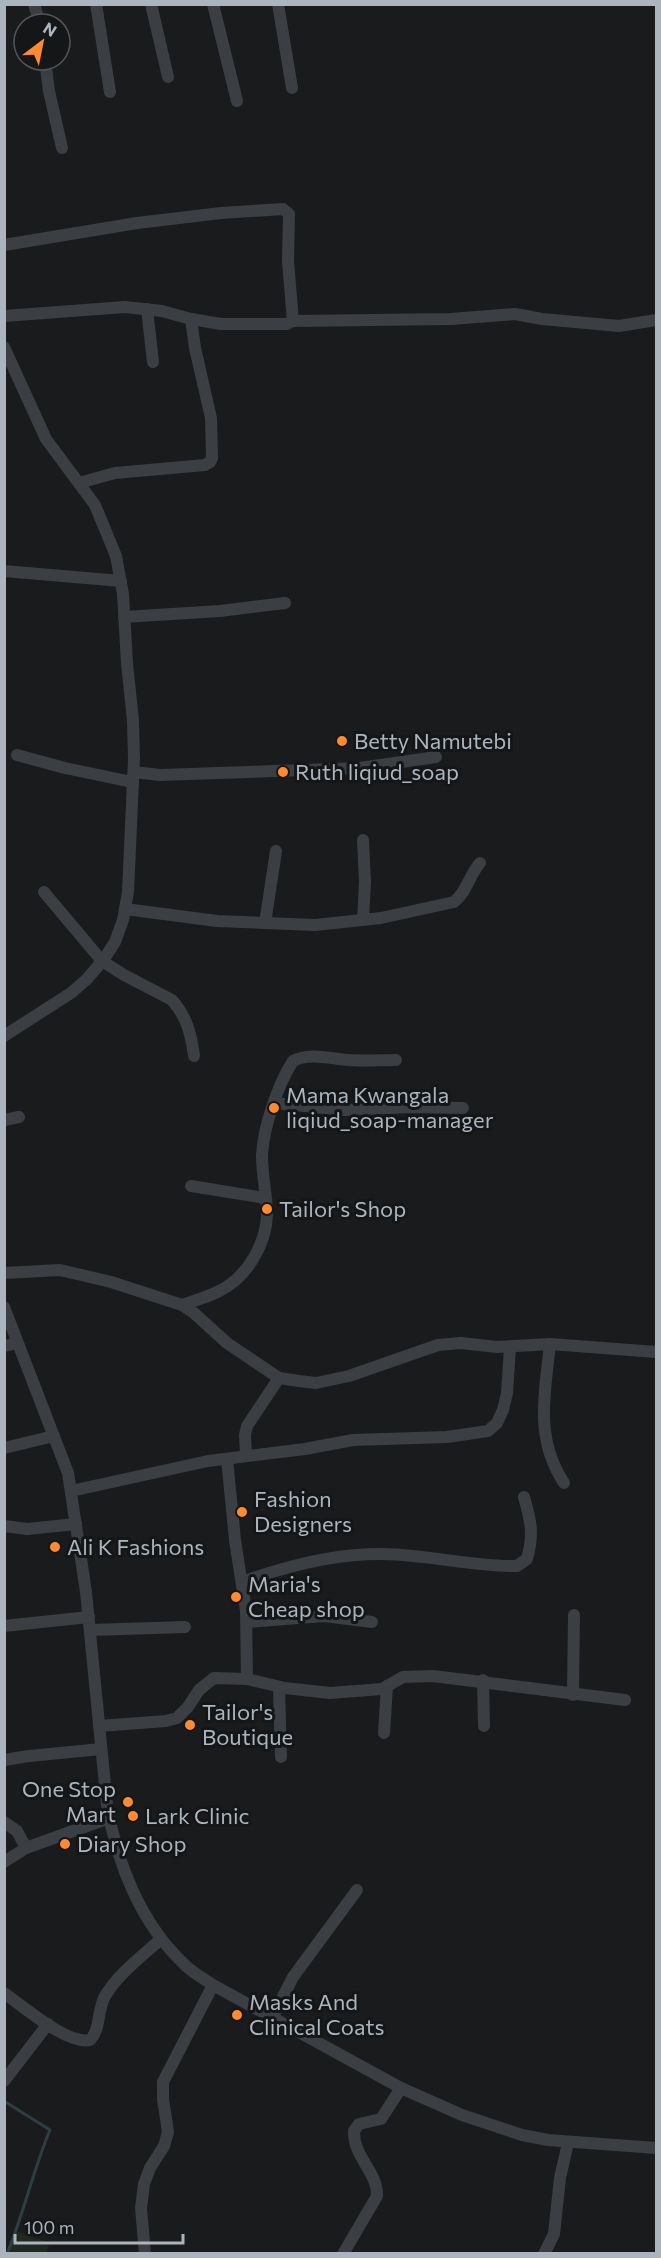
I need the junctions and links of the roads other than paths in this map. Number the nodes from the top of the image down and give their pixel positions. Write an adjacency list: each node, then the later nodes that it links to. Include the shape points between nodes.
1 (96, 4): 8 (street)
2 (151, 4): 6 (street)
3 (213, 4): 9 (street)
4 (278, 4): 7 (street)
5 (47, 72): 10 (street)
6 (168, 76)
7 (292, 88)
8 (110, 92)
9 (237, 101)
10 (62, 148)
11 (4, 245): 16 (street, via 137,223 283,209 289,214)
12 (147, 309): 13 (street); 14 (street); 18 (street)
13 (4, 315)
14 (191, 319): 16 (street, via 252,325); 19 (street, via 210,418 210,462 115,473)
15 (657, 320): 16 (street, via 619,326 515,314)
16 (293, 321)
17 (4, 347): 19 (street, via 46,439)
18 (153, 362)
19 (79, 483): 21 (street, via 107,530)
20 (4, 571): 21 (street)
21 (121, 581): 23 (street)
22 (285, 603): 23 (street)
23 (124, 616): 26 (street, via 133,721)
24 (17, 755): 26 (street, via 65,768)
25 (436, 757): 26 (street, via 360,768)
26 (133, 777): 31 (street)
27 (363, 840): 32 (street)
28 (276, 850): 33 (street)
29 (480, 863): 32 (street, via 454,902)
30 (44, 892): 34 (street)
31 (125, 909): 33 (street); 34 (street, via 115,942)
32 (363, 920): 33 (street, via 315,925)
33 (266, 923)
34 (102, 961): 35 (street, via 71,993); 36 (street, via 172,1000 186,1019)
35 (4, 1036)
36 (194, 1056)
37 (396, 1060): 38 (street, via 298,1058 292,1061)
38 (274, 1103): 39 (street, via 344,1110); 43 (street, via 262,1155)
39 (463, 1108)
40 (19, 1117): 41 (street)
41 (4, 1120)
42 (191, 1186): 43 (street)
43 (265, 1198): 45 (street, via 265,1233 252,1261 222,1290)
44 (4, 1273): 45 (street, via 60,1270)
45 (182, 1305): 51 (street, via 227,1343)
46 (4, 1307): 48 (street)
47 (550, 1344): 49 (street); 50 (street); 56 (street, via 542,1417 557,1473)
48 (11, 1345): 52 (street)
49 (510, 1347): 51 (street, via 461,1342 438,1345 327,1381); 54 (street, via 503,1410 488,1431 447,1437 353,1440)
50 (657, 1352)
51 (279, 1378): 54 (street, via 247,1426)
52 (54, 1436): 53 (street); 57 (street)
53 (4, 1448)
54 (246, 1456): 55 (street)
55 (227, 1460): 57 (street); 61 (street)
56 (564, 1483)
57 (71, 1491): 59 (street)
58 (524, 1497): 61 (street, via 532,1527 526,1559 517,1566 364,1553 302,1563)
59 (76, 1524): 60 (street, via 27,1529); 65 (street)
60 (4, 1526)
61 (242, 1582): 63 (street)
62 (574, 1615): 72 (street)
63 (247, 1622): 64 (street, via 324,1616); 68 (street)
64 (372, 1622)
65 (90, 1624): 66 (street); 67 (street); 74 (street)
66 (4, 1626)
67 (185, 1627)
68 (247, 1679): 71 (street); 74 (street, via 214,1678 177,1718)
69 (483, 1680): 70 (street, via 416,1676 398,1679); 72 (street); 75 (street)
70 (387, 1686): 71 (street, via 330,1694); 76 (street)
71 (279, 1687): 78 (street)
72 (573, 1695): 73 (street)
73 (625, 1700)
74 (99, 1726): 77 (street)
75 (484, 1726)
76 (384, 1733)
77 (101, 1749): 79 (street); 80 (street)
78 (280, 1757)
79 (4, 1760)
80 (109, 1818): 82 (street); 85 (street, via 128,1880)
81 (4, 1822): 82 (street, via 17,1831)
82 (26, 1848): 83 (street)
83 (4, 1862)
84 (357, 1890): 88 (street, via 293,1977)
85 (161, 1939): 86 (street, via 184,1965); 89 (street, via 108,1992 90,2040 79,2040)
86 (213, 1985): 88 (street); 94 (street, via 163,2082 168,2132 144,2184 141,2208)
87 (4, 1993): 89 (street)
88 (272, 2018): 91 (street)
89 (48, 2024): 90 (street)
90 (4, 2081)
91 (401, 2088): 92 (street, via 478,2121 522,2135); 95 (street, via 381,2119 359,2124 354,2131 355,2146 376,2186 376,2196)
92 (568, 2143): 93 (street); 96 (street, via 554,2234)
93 (657, 2148)
94 (145, 2253)
95 (343, 2253)
96 (544, 2253)

